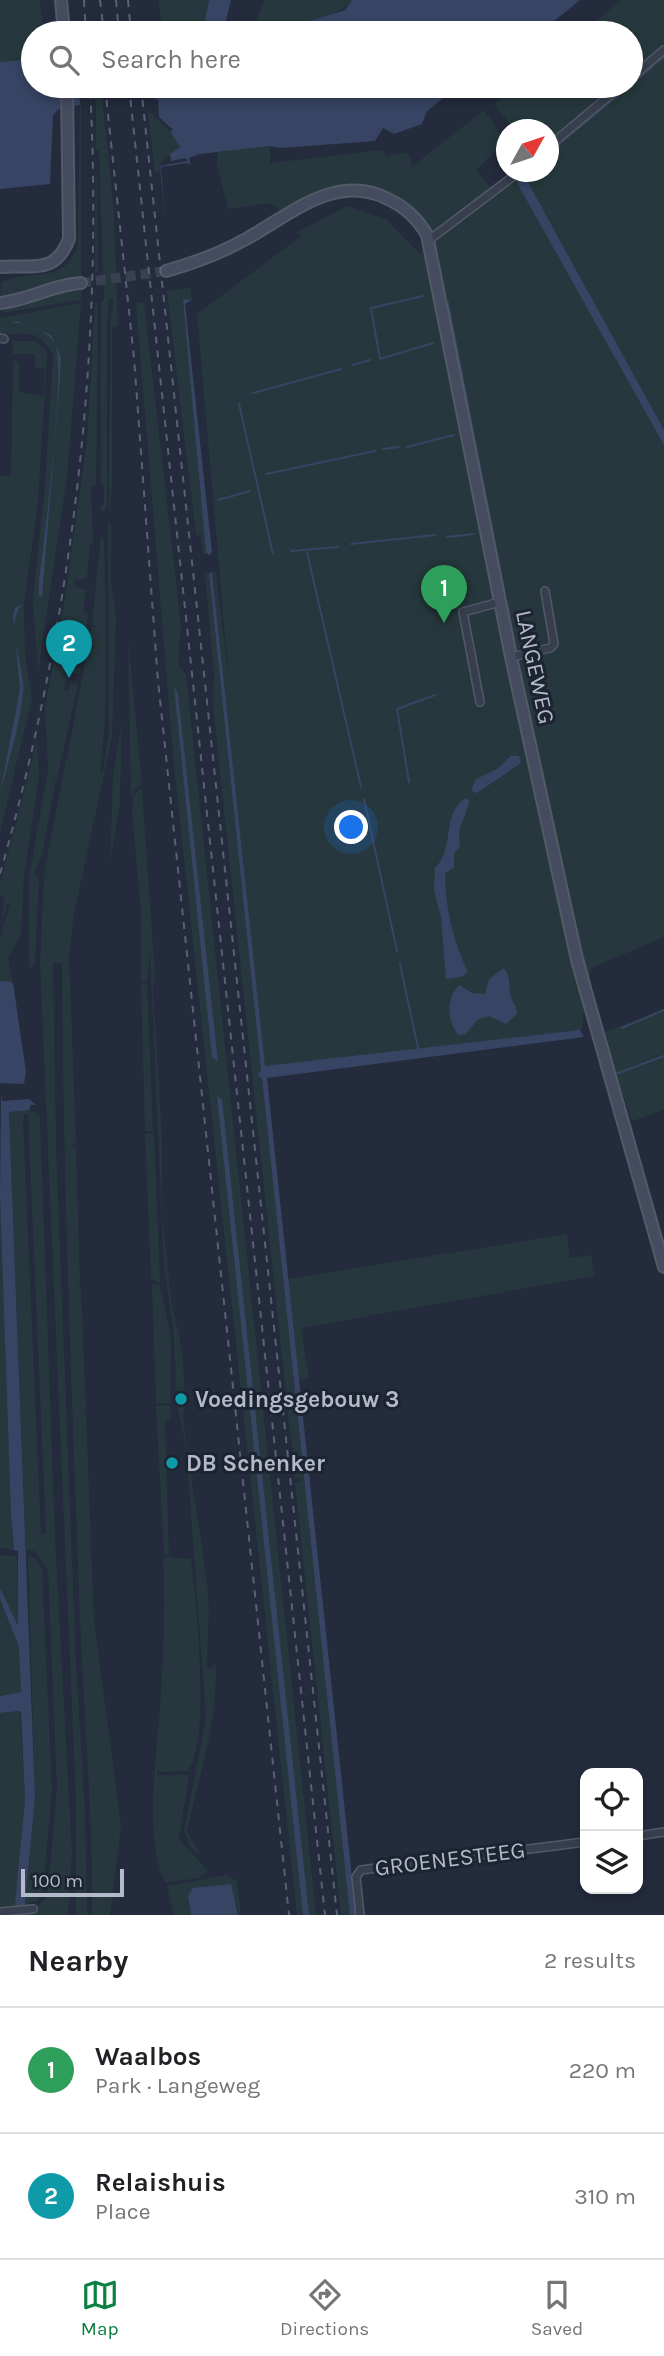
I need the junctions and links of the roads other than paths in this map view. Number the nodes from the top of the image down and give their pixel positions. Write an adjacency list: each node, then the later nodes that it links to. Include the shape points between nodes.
1 (61, 0): 2 (main road)
2 (63, 21)
3 (664, 50): 4 (street)
4 (643, 68)
5 (68, 98): 10 (main road, via 71,227 65,250 44,266)
6 (607, 98): 7 (street)
7 (559, 138)
8 (506, 182): 9 (street)
9 (429, 240): 11 (main road, LANGEWEG, via 407,211 360,190 323,195 221,251); 15 (main road, LANGEWEG)
10 (0, 267)
11 (166, 271)
12 (81, 283): 13 (main road)
13 (0, 303)
14 (545, 591): 16 (street, via 554,643 550,648)
15 (500, 602): 16 (main road, LANGEWEG); 17 (street, via 463,612)
16 (511, 657): 18 (main road, LANGEWEG, via 577,960)
17 (480, 702)
18 (664, 1267)
19 (664, 1832): 20 (street)
20 (643, 1835)
21 (580, 1843): 24 (street, GROENESTEEG, via 361,1870 356,1877)
22 (30, 1909): 23 (street)
23 (0, 1912)
24 (360, 1915)

